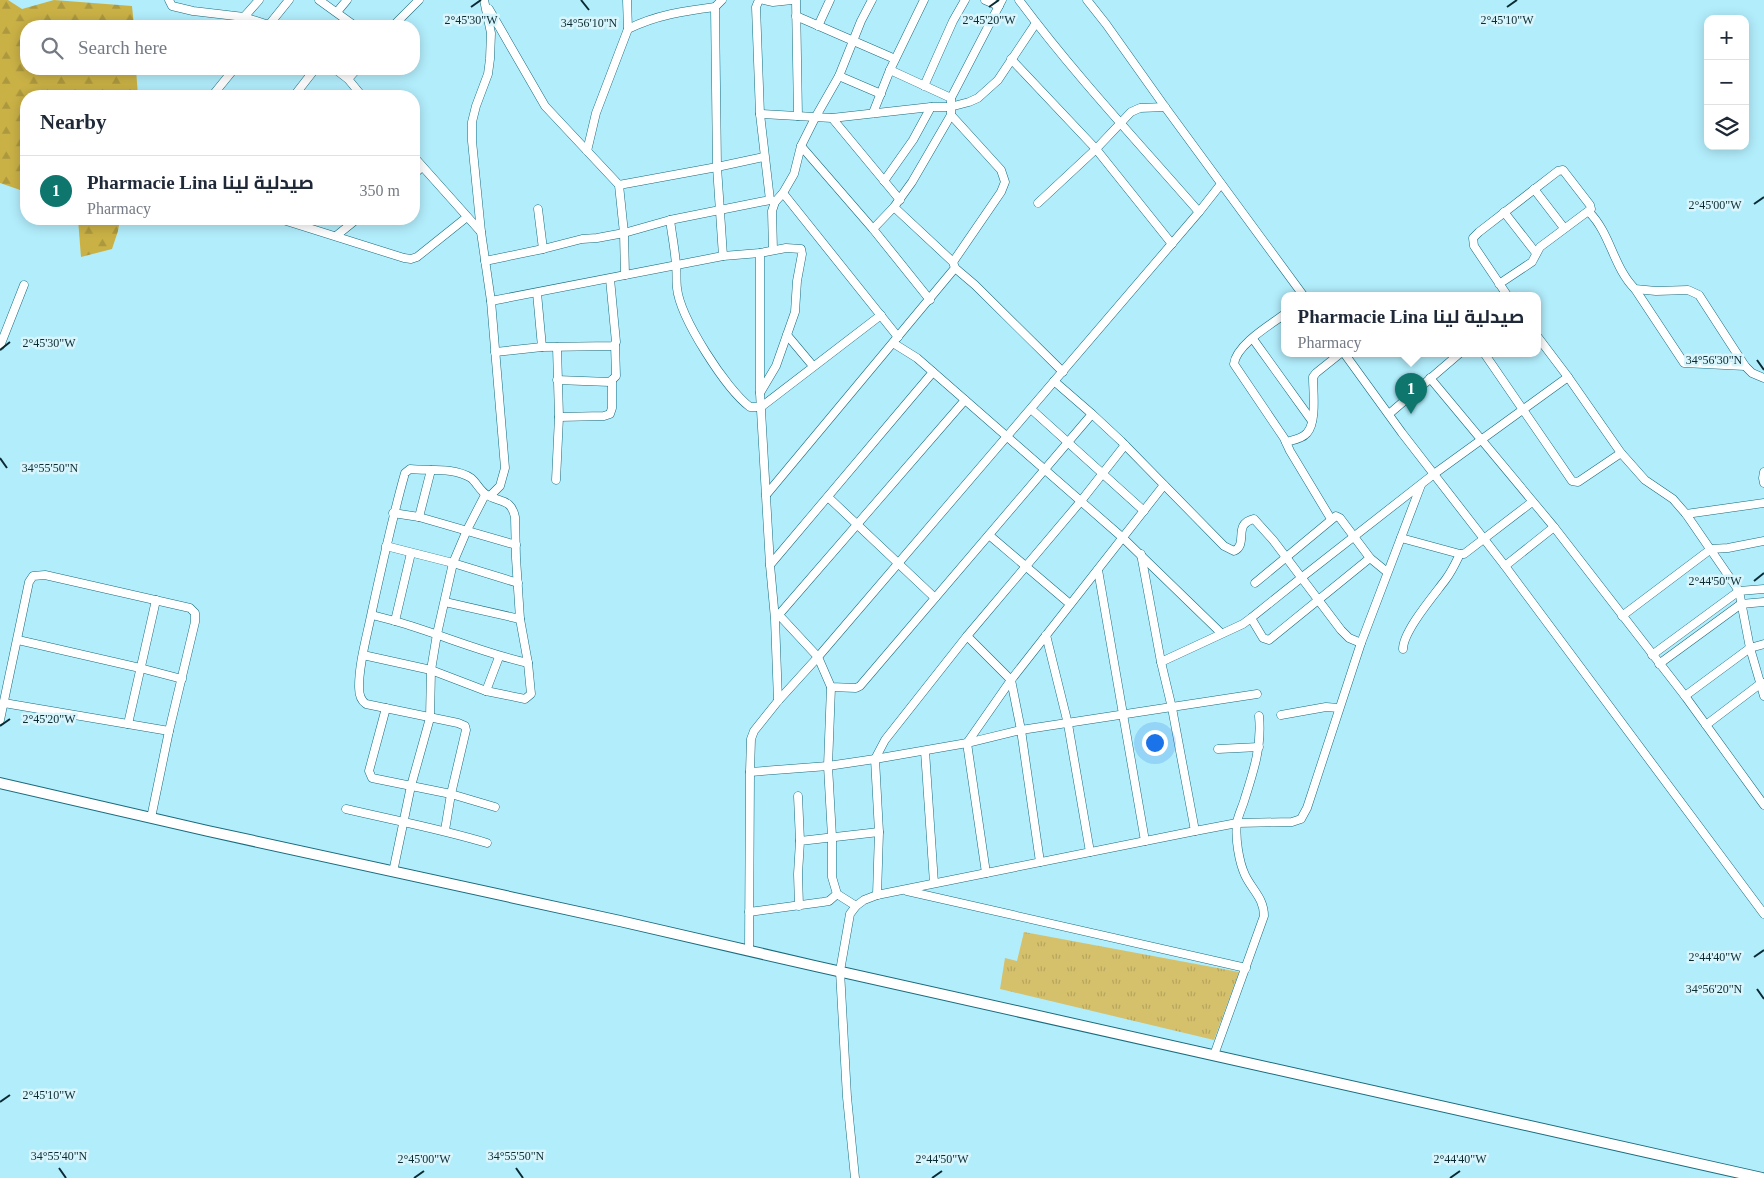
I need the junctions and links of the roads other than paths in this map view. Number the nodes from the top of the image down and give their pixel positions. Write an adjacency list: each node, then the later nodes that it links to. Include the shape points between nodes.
1 (168, 0): 25 (street, via 172,6 193,11)
2 (259, 0): 25 (street)
3 (289, 0): 27 (street)
4 (319, 0): 23 (street)
5 (347, 0): 23 (street)
6 (419, 0): 29 (street)
7 (484, 0): 60 (street, via 545,106); 85 (street, via 491,33 490,59 474,114 472,141)
8 (627, 0): 32 (street)
9 (722, 0): 22 (street)
10 (759, 0): 53 (street, via 756,7)
11 (764, 0): 12 (street)
12 (792, 0)
13 (796, 0): 24 (street)
14 (830, 0): 31 (street)
15 (872, 0): 33 (street)
16 (924, 0): 34 (street)
17 (965, 0): 43 (street)
18 (985, 0): 21 (street)
19 (1018, 0): 30 (street)
20 (1087, 0): 50 (street)
21 (1001, 3): 48 (street)
22 (715, 8): 32 (street, via 656,17); 64 (street)
23 (337, 12): 28 (street)
24 (796, 16): 31 (street); 54 (street)
25 (244, 17): 26 (street)
26 (253, 20)
27 (274, 20)
28 (347, 20)
29 (399, 20)
30 (1036, 23): 35 (street); 57 (street)
31 (818, 26): 33 (street)
32 (628, 29): 60 (street, via 596,113)
33 (852, 41): 34 (street); 41 (street)
34 (895, 59): 36 (street)
35 (1011, 59): 51 (street, via 988,90); 59 (street)
36 (890, 70): 43 (street); 47 (street)
37 (229, 75): 44 (street)
38 (310, 75): 45 (street)
39 (343, 75): 42 (street)
40 (351, 75): 42 (street)
41 (839, 76): 47 (street); 55 (street)
42 (348, 79): 46 (street)
43 (924, 86): 48 (street)
44 (217, 90)
45 (299, 90)
46 (357, 90)
47 (881, 94): 52 (street)
48 (951, 98): 51 (street)
49 (931, 107): 51 (street); 52 (street); 65 (street)
50 (1165, 107): 57 (street, via 1135,110); 66 (street)
51 (951, 111): 70 (street); 96 (street, via 1001,170 1005,182)
52 (873, 113): 56 (street)
53 (760, 114): 54 (street); 61 (street)
54 (798, 116): 55 (street)
55 (814, 118): 56 (street); 58 (street)
56 (832, 118): 65 (street)
57 (1120, 122): 59 (street); 76 (street)
58 (801, 146): 69 (street, via 794,174); 84 (street)
59 (1096, 149): 72 (street); 88 (street)
60 (587, 151): 67 (street)
61 (764, 157): 64 (street); 71 (street)
62 (420, 164): 63 (street)
63 (422, 167): 79 (street)
64 (717, 168): 67 (street); 75 (street)
65 (884, 181): 70 (street)
66 (1221, 184): 76 (street); 102 (street)
67 (619, 185): 86 (street)
68 (1534, 189): 77 (street); 78 (street, via 1563,170 1590,205); 83 (street)
69 (783, 193): 71 (street); 107 (street)
70 (900, 200): 73 (street)
71 (773, 201): 75 (street); 90 (street)
72 (1038, 203)
73 (894, 207): 84 (street); 96 (street)
74 (538, 209): 89 (street)
75 (721, 210): 80 (street); 93 (street)
76 (1199, 212): 88 (street)
77 (1504, 212): 92 (street); 99 (street, via 1479,232 1472,242)
78 (1589, 212): 83 (street); 101 (street, via 1601,226 1623,276)
79 (467, 217): 85 (street); 87 (street, via 411,259)
80 (670, 220): 86 (street); 95 (street)
81 (300, 225): 87 (street)
82 (350, 225): 87 (street)
83 (1564, 228): 92 (street)
84 (873, 229): 105 (street)
85 (481, 232): 94 (street)
86 (624, 233): 89 (street, via 582,239); 97 (street)
87 (336, 236)
88 (1172, 244): 125 (street)
89 (543, 250): 94 (street)
90 (773, 250): 91 (street); 109 (street, via 796,248 801,249 802,254 795,312)
91 (760, 253): 93 (street); 132 (street)
92 (1536, 253): 99 (street, via 1532,262)
93 (723, 256): 95 (street)
94 (485, 260): 106 (street)
95 (676, 265): 97 (street); 134 (street, via 676,289 695,334 733,391 750,407)
96 (954, 265): 105 (street); 125 (street)
97 (625, 274): 98 (street)
98 (610, 279): 104 (street); 113 (street)
99 (1499, 284): 103 (street)
100 (24, 285): 114 (street)
101 (1635, 289): 123 (street, via 1684,363); 123 (street, via 1688,290 1699,295)
102 (1301, 292)
103 (1505, 292)
104 (537, 293): 106 (street); 115 (street)
105 (930, 300): 111 (street)
106 (491, 301): 117 (street)
107 (881, 314): 111 (street); 122 (street)
108 (1281, 317): 110 (street)
109 (787, 335): 122 (street); 132 (street, via 776,366)
110 (1253, 339): 140 (street); 144 (street, via 1236,355 1234,364)
111 (896, 340): 124 (street); 156 (street)
112 (1541, 341): 126 (street)
113 (616, 344): 116 (street, via 610,347); 130 (street, via 616,376)
114 (0, 346)
115 (542, 347): 116 (street); 117 (street)
116 (557, 347): 129 (street)
117 (495, 352): 157 (street, via 505,468 500,486)
118 (1338, 357): 140 (street, via 1312,377)
119 (1346, 357): 138 (street)
120 (1455, 357): 127 (street)
121 (1487, 357): 136 (street)
122 (813, 366): 134 (street)
123 (1745, 366): 128 (street)
124 (933, 372): 133 (street); 158 (street)
125 (1063, 372): 131 (street)
126 (1568, 377): 136 (street); 146 (street)
127 (1430, 378): 138 (street); 142 (street)
128 (1764, 378)
129 (556, 380): 130 (street); 139 (street)
130 (612, 380): 139 (street, via 610,414)
131 (1054, 381): 135 (street); 137 (street)
132 (760, 393): 134 (street)
133 (965, 400): 141 (street); 167 (street)
134 (761, 407): 156 (street)
135 (1031, 409): 141 (street); 143 (street)
136 (1522, 410): 142 (street); 146 (street, via 1575,482)
137 (1092, 414): 143 (street); 145 (street)
138 (1389, 414): 151 (street)
139 (559, 416): 152 (street)
140 (1312, 421): 144 (street, via 1306,434)
141 (1008, 437): 148 (street); 185 (street)
142 (1481, 439): 151 (street); 160 (street)
143 (1068, 442): 148 (street); 150 (street)
144 (1286, 442): 166 (street)
145 (1125, 445): 150 (street); 155 (street)
146 (1621, 453): 164 (street, via 1645,480 1673,499)
147 (431, 470): 157 (street, via 469,477); 163 (street, via 406,470); 165 (street)
148 (1044, 470): 159 (street); 170 (street)
149 (1764, 472): 153 (street)
150 (1102, 473): 159 (street); 162 (street)
151 (1434, 474): 154 (street); 174 (street)
152 (556, 480)
153 (1764, 483)
154 (1421, 484): 171 (street); 173 (street)
155 (1164, 485): 162 (street); 182 (street, via 1218,542 1230,550 1240,547 1243,527 1254,519)
156 (766, 495): 186 (street)
157 (488, 496): 169 (street); 176 (street, via 510,504 514,510)
158 (828, 497): 167 (street); 186 (street)
159 (1081, 500): 172 (street); 187 (street)
160 (1532, 502): 168 (street); 174 (street)
161 (1764, 504): 164 (street)
162 (1144, 511): 172 (street)
163 (393, 513): 165 (street); 177 (street)
164 (1686, 514): 178 (street)
165 (419, 517): 169 (street)
166 (1331, 519): 171 (street, via 1340,518); 182 (street)
167 (858, 525): 185 (street); 205 (street)
168 (1554, 526): 188 (street); 204 (street)
169 (467, 530): 176 (street); 184 (street)
170 (989, 535): 187 (street); 196 (street)
171 (1354, 537): 183 (street); 191 (street)
172 (1123, 538): 180 (street); 189 (street)
173 (1401, 538): 181 (street); 190 (street)
174 (1484, 539): 181 (street, via 1470,551); 188 (street)
175 (1764, 541): 178 (street)
176 (516, 545): 192 (street)
177 (386, 546): 179 (street); 203 (street)
178 (1711, 549): 195 (street); 204 (street)
179 (410, 553): 184 (street); 208 (street)
180 (1141, 554): 209 (street); 222 (street)
181 (1460, 554): 217 (street, via 1447,578 1413,624)
182 (1286, 557): 191 (street); 193 (street)
183 (1370, 558): 190 (street); 198 (street)
184 (453, 563): 192 (street); 199 (street)
185 (899, 564): 196 (street); 221 (street)
186 (770, 566): 205 (street)
187 (1026, 566): 201 (street); 212 (street)
188 (1505, 566): 285 (street)
189 (1098, 570): 201 (street); 241 (street)
190 (1387, 572): 214 (street)
191 (1301, 578): 198 (street); 206 (street)
192 (518, 583): 207 (street)
193 (1255, 583)
194 (1764, 589): 195 (street)
195 (1739, 591): 202 (street); 218 (street)
196 (935, 598): 230 (street, via 860,686)
197 (156, 600): 213 (street, via 36,575 29,582); 225 (street); 227 (street, via 194,610)
198 (1318, 600): 206 (street, via 1269,640 1263,638); 214 (street, via 1344,634)
199 (445, 602): 207 (street); 210 (street)
200 (1764, 602): 202 (street)
201 (1070, 604): 211 (street)
202 (1741, 604): 216 (street); 224 (street)
203 (372, 615): 208 (street); 219 (street)
204 (1622, 616): 218 (street)
205 (777, 617): 221 (street); 235 (street)
206 (1251, 618): 209 (street)
207 (520, 619): 223 (street)
208 (395, 621): 210 (street)
209 (1221, 633): 222 (street)
210 (437, 634): 220 (street); 226 (street)
211 (1046, 635): 228 (street); 246 (street)
212 (967, 636): 228 (street); 254 (street, via 885,740)
213 (18, 640): 225 (street); 236 (street)
214 (1361, 643): 239 (street)
215 (1764, 644): 216 (street)
216 (1750, 648): 229 (street); 233 (street)
217 (1403, 649)
218 (1652, 654): 224 (street)
219 (363, 655): 226 (street); 237 (street, via 359,686 361,698 366,704)
220 (499, 657): 223 (street); 231 (street)
221 (818, 657): 230 (street); 235 (street)
222 (1161, 662): 238 (street)
223 (528, 663): 231 (street, via 529,697 525,699)
224 (1659, 664): 233 (street)
225 (140, 668): 227 (street); 245 (street)
226 (432, 670): 231 (street); 243 (street)
227 (182, 679): 249 (street)
228 (1011, 680): 248 (street); 250 (street)
229 (1762, 683): 234 (street); 247 (street)
230 (831, 687): 255 (street)
231 (486, 691)
232 (1257, 694): 238 (street)
233 (1685, 696): 247 (street)
234 (1764, 696)
235 (778, 700): 256 (street, via 754,731)
236 (4, 702): 244 (street); 245 (street)
237 (386, 708): 243 (street); 258 (street, via 370,775)
238 (1172, 708): 241 (street); 268 (street)
239 (1340, 708): 240 (street, via 1326,707); 266 (street, via 1301,819)
240 (1280, 715)
241 (1124, 716): 246 (street); 272 (street)
242 (1259, 716): 251 (street)
243 (430, 718): 258 (street); 259 (street, via 463,724 466,730)
244 (0, 720)
245 (128, 724): 249 (street)
246 (1068, 724): 248 (street); 274 (street)
247 (1706, 725): 261 (street)
248 (1021, 730): 250 (street); 275 (street)
249 (169, 731): 264 (street)
250 (967, 743): 253 (street); 277 (street)
251 (1259, 747): 252 (street); 266 (street)
252 (1218, 749)
253 (925, 751): 254 (street); 278 (street)
254 (875, 759): 255 (street); 269 (street)
255 (828, 766): 256 (street); 270 (street)
256 (750, 772): 284 (street)
257 (0, 783): 264 (street)
258 (411, 786): 259 (street); 265 (street)
259 (450, 794): 262 (street); 267 (street)
260 (798, 796): 271 (street)
261 (1764, 805)
262 (495, 807)
263 (346, 809): 265 (street)
264 (151, 818): 276 (street)
265 (404, 823): 267 (street); 276 (street)
266 (1237, 823): 268 (street); 287 (street, via 1241,866 1260,896 1264,911)
267 (445, 830): 273 (street)
268 (1194, 831): 272 (street)
269 (879, 832): 270 (street); 281 (street)
270 (832, 837): 271 (street); 280 (street, via 832,877)
271 (800, 841): 282 (street)
272 (1145, 841): 274 (street)
273 (487, 842)
274 (1090, 852): 275 (street)
275 (1040, 862): 277 (street)
276 (393, 872): 286 (street)
277 (986, 872): 278 (street)
278 (934, 883): 279 (street)
279 (902, 890): 281 (street); 287 (street)
280 (837, 894): 282 (street, via 829,901); 283 (street)
281 (877, 895): 283 (street)
282 (799, 906): 284 (street)
283 (856, 906): 288 (street, via 847,926)
284 (749, 912): 286 (street)
285 (1764, 914)
286 (749, 951): 288 (street)
287 (1246, 968): 289 (street)
288 (840, 971): 289 (street); 290 (street, via 847,1098)
289 (1214, 1055): 291 (street)
290 (856, 1178)
291 (1762, 1178)

